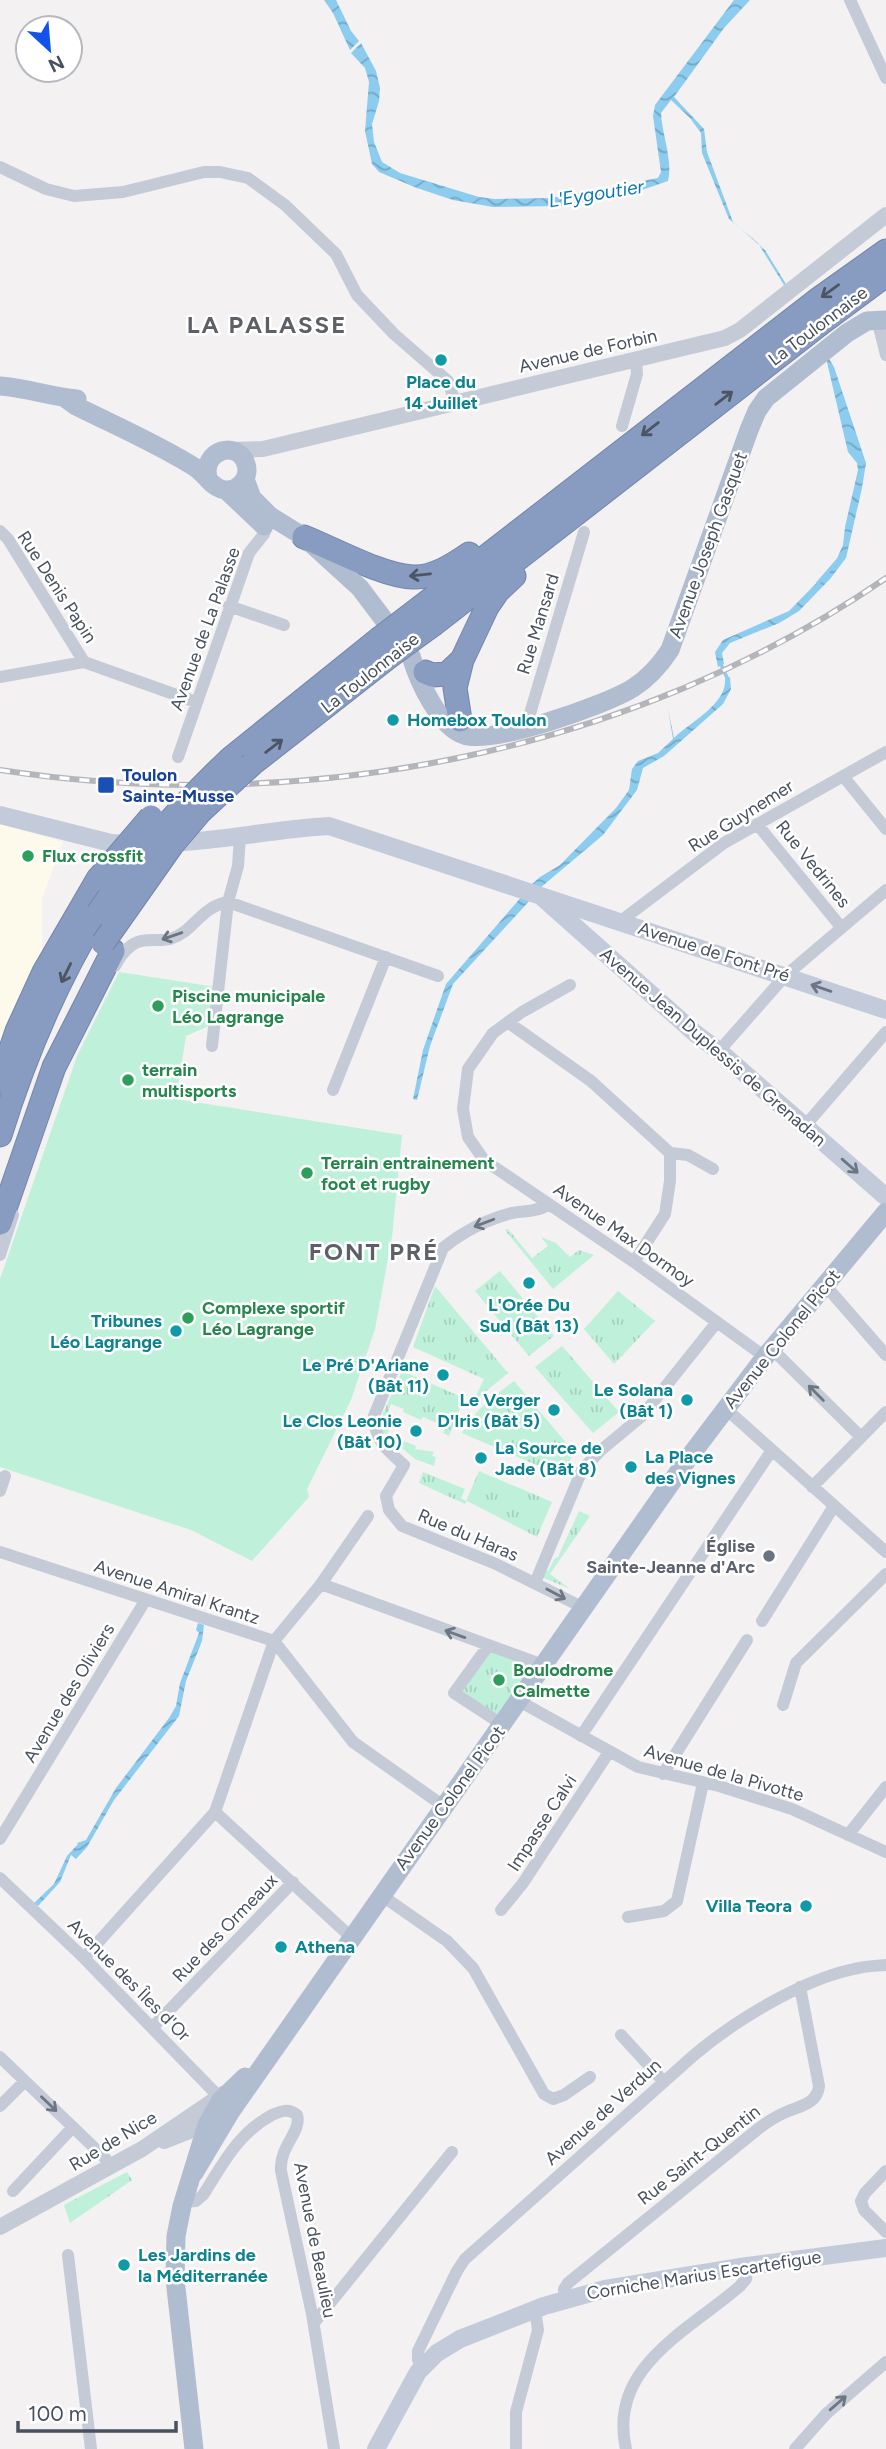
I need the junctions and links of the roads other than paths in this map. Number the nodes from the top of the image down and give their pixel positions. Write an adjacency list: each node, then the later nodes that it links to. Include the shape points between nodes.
1 (850, 0): 2 (street)
2 (886, 78)
3 (0, 166): 11 (street, via 46,190 74,196 127,192 204,172 248,178 285,205 336,254 357,295 448,381)
4 (886, 215): 9 (street, Avenue de Forbin, via 736,333)
5 (886, 251): 17 (highway, La Toulonnaise, one-way to 17)
6 (886, 275): 13 (highway, La Toulonnaise, one-way to 6)
7 (881, 319): 8 (street); 35 (main road, Avenue Joseph Gasquet, via 847,333 777,387 757,411 670,650 660,665 634,688 611,700)
8 (886, 355)
9 (636, 360): 11 (street, Avenue de Forbin); 12 (street, via 637,374)
10 (0, 386): 14 (main road, via 79,399)
11 (455, 402): 15 (street, Avenue de Forbin)
12 (622, 426)
13 (670, 440): 27 (highway, La Toulonnaise); 30 (highway, via 498,591)
14 (162, 443): 16 (main road); 19 (main road)
15 (263, 449): 16 (street, Avenue de Forbin); 18 (street)
16 (223, 453): 18 (main road, via 243,458); 19 (main road, via 207,466)
17 (603, 466): 24 (highway, one-way to 24, via 458,562 429,575 400,576); 27 (highway, La Toulonnaise)
18 (246, 474): 20 (main road, via 237,487); 21 (main road, Avenue Joseph Gasquet, via 252,498)
19 (208, 478): 20 (main road)
20 (226, 490): 21 (main road, Avenue Joseph Gasquet)
21 (268, 523): 24 (main road, Avenue Joseph Gasquet); 25 (main road, Avenue Joseph Gasquet); 26 (street, Avenue de La Palasse, via 249,553)
22 (0, 531): 31 (street, Rue Denis Papin)
23 (584, 532): 35 (street, Rue Mansard)
24 (304, 537): 25 (main road, Avenue Joseph Gasquet)
25 (327, 558): 29 (main road, Avenue Joseph Gasquet, via 360,588)
26 (229, 606): 28 (street); 33 (street, Avenue de La Palasse)
27 (427, 615): 29 (highway, La Toulonnaise, bridge)
28 (284, 625)
29 (401, 656): 30 (highway, via 432,674 447,674); 34 (main road, Avenue Joseph Gasquet); 36 (main road, Avenue Joseph Gasquet, via 454,730 476,737); 39 (highway, La Toulonnaise, one-way to 29, via 297,728); 39 (highway, La Toulonnaise, via 352,660)
30 (462, 660): 34 (highway, via 455,688)
31 (84, 662): 32 (street); 33 (street)
32 (0, 677)
33 (196, 702): 38 (street, Avenue de La Palasse)
34 (460, 720): 36 (main road, Avenue Joseph Gasquet, via 473,730)
35 (526, 727): 36 (main road, Avenue Joseph Gasquet)
36 (501, 734)
37 (886, 752): 40 (street, Rue Guynemer)
38 (177, 757)
39 (234, 757): 50 (highway, La Toulonnaise, bridge); 60 (highway, bridge, via 155,814 111,862 65,935 17,1031); 63 (highway, La Toulonnaise, one-way to 63, bridge, via 174,814 98,913 42,1021)
40 (843, 776): 42 (street, Rue Guynemer); 43 (street)
41 (0, 815): 44 (main road, Avenue de Font Pré, via 127,845)
42 (757, 824): 48 (street, Rue Guynemer, via 713,851); 49 (street, Rue Vedrines)
43 (886, 829)
44 (240, 837): 46 (street); 47 (main road, Avenue de Font Pré, via 329,826 541,896)
45 (886, 890): 49 (street)
46 (229, 902): 51 (street); 58 (street); 71 (street, one-way to 71, via 214,904 182,933 168,940 134,943 120,957 68,1052)
47 (572, 913): 48 (main road, Avenue de Font Pré); 59 (main road, Avenue Jean Duplessis de Grenadan)
48 (624, 922): 53 (main road, Avenue de Font Pré)
49 (841, 927): 53 (street)
50 (108, 947): 66 (highway, La Toulonnaise, via 60,1027); 70 (highway, via 54,1067)
51 (386, 957): 52 (street); 61 (street)
52 (438, 976)
53 (785, 976): 55 (main road, Avenue de Font Pré, one-way to 53); 59 (street)
54 (570, 985): 56 (street)
55 (886, 1010)
56 (509, 1023): 64 (street, via 591,1081); 68 (street, Avenue Max Dormoy, via 493,1033 468,1069 463,1109 468,1138 484,1160)
57 (886, 1032): 62 (street)
58 (212, 1046)
59 (719, 1051): 62 (main road, Avenue Jean Duplessis de Grenadan)
60 (0, 1082)
61 (333, 1090)
62 (804, 1127): 67 (main road, Avenue Jean Duplessis de Grenadan, one-way to 67)
63 (0, 1135)
64 (670, 1153): 65 (street, via 688,1155); 72 (street, via 665,1214)
65 (713, 1169)
66 (0, 1191)
67 (886, 1197)
68 (549, 1204): 72 (street, Avenue Max Dormoy); 89 (street, Rue du Haras, one-way to 89, via 483,1222 443,1248 374,1416 375,1432 404,1465 386,1496 389,1510 401,1526)
69 (886, 1212): 73 (main road, Avenue Colonel Picot)
70 (0, 1223)
71 (0, 1255)
72 (634, 1262): 74 (street, Avenue Max Dormoy)
73 (825, 1285): 75 (main road, Avenue Colonel Picot); 76 (street)
74 (717, 1322): 75 (street, Avenue Max Dormoy); 89 (street, via 642,1416 582,1470)
75 (768, 1353): 77 (main road, Avenue Colonel Picot); 79 (street, Avenue Max Dormoy, one-way to 75)
76 (886, 1355)
77 (725, 1408): 80 (street); 92 (main road, Avenue Colonel Picot)
78 (886, 1412): 79 (street)
79 (861, 1437): 82 (street)
80 (772, 1451): 82 (street); 101 (street)
81 (5, 1476): 83 (street)
82 (812, 1487): 84 (street)
83 (0, 1491)
84 (834, 1506): 87 (street); 93 (street)
85 (368, 1516): 90 (street)
86 (0, 1552): 91 (street, Avenue Amiral Krantz)
87 (886, 1552)
88 (886, 1574): 99 (street, via 796,1663)
89 (535, 1583): 92 (street, Rue du Haras, one-way to 92)
90 (321, 1584): 95 (street); 96 (street, one-way to 90)
91 (145, 1601): 95 (street, Avenue Amiral Krantz); 109 (street, Avenue des Oliviers)
92 (584, 1608): 97 (main road, Avenue Colonel Picot)
93 (762, 1621)
94 (747, 1640): 103 (street)
95 (274, 1641): 106 (street, Avenue Amiral Krantz, via 353,1742); 107 (street)
96 (488, 1646): 97 (street); 100 (street, via 454,1693)
97 (543, 1665): 98 (main road, Avenue Colonel Picot)
98 (519, 1701): 100 (main road, Avenue Colonel Picot); 101 (street, Avenue de la Pivotte)
99 (783, 1705)
100 (503, 1725): 106 (main road, Avenue Colonel Picot)
101 (581, 1736): 102 (street, Avenue de la Pivotte)
102 (608, 1752): 103 (street, Avenue de la Pivotte); 114 (street, Impasse Calvi)
103 (663, 1774): 104 (street, Avenue de la Pivotte)
104 (703, 1783): 108 (street, Avenue de la Pivotte, via 792,1810); 115 (street, via 677,1901 664,1911)
105 (886, 1787): 108 (street)
106 (445, 1807): 113 (main road, Avenue Colonel Picot)
107 (215, 1812): 112 (street); 117 (street)
108 (848, 1835): 110 (street, Avenue de la Pivotte)
109 (0, 1839)
110 (886, 1852)
111 (0, 1878): 117 (street, Avenue des Îles d'Or)
112 (293, 1882): 116 (street); 120 (street, Rue des Ormeaux)
113 (381, 1895): 116 (main road, Avenue Colonel Picot); 124 (street, via 447,1941 473,1968 544,2094 560,2097)
114 (501, 1910)
115 (628, 1917)
116 (352, 1938): 122 (main road, Avenue Colonel Picot)
117 (84, 1958): 120 (street, Avenue des Îles d'Or)
118 (886, 1965): 119 (street, Avenue de Verdun, via 853,1969)
119 (800, 1987): 126 (street, Avenue de Verdun, via 709,2043); 145 (street, Rue Saint-Quentin, via 819,2081 815,2098 758,2129 565,2285)
120 (152, 2028): 127 (street, Avenue des Îles d'Or)
121 (621, 2035): 126 (street)
122 (272, 2053): 127 (main road, Avenue Colonel Picot); 127 (main road, Avenue Colonel Picot)
123 (0, 2057): 125 (street)
124 (590, 2077)
125 (25, 2081): 128 (street); 130 (street, one-way to 130)
126 (664, 2082): 149 (street, Avenue de Verdun, via 465,2259 418,2351)
127 (224, 2102): 129 (main road, Avenue Colonel Picot); 132 (street, Rue de Nice); 137 (main road, Avenue Colonel Picot)
128 (0, 2106)
129 (207, 2125): 131 (street, Rue de Nice); 133 (main road, Avenue Colonel Picot)
130 (73, 2127): 135 (street); 138 (street)
131 (179, 2136): 132 (street); 133 (street, Rue de Nice, via 188,2138)
132 (142, 2149): 135 (street, Rue de Nice)
133 (199, 2150): 137 (main road, Avenue Colonel Picot)
134 (452, 2152): 147 (street)
135 (110, 2167): 140 (street, Rue de Nice)
136 (886, 2171): 141 (street, via 861,2201)
137 (194, 2172): 139 (main road, Avenue Colonel Picot)
138 (13, 2191)
139 (183, 2202): 147 (street, Avenue de Beaulieu, via 203,2195 248,2131 275,2114 295,2112 298,2126 281,2165); 151 (main road, Avenue Colonel Picot, via 175,2269)
140 (0, 2227)
141 (886, 2232)
142 (886, 2248): 144 (main road, Corniche Marius Escartefigue)
143 (68, 2255): 150 (street)
144 (747, 2266): 145 (main road, Corniche Marius Escartefigue); 155 (street, via 740,2286 673,2338 642,2370 625,2413)
145 (565, 2299): 146 (main road, Corniche Marius Escartefigue)
146 (535, 2310): 149 (main road, Corniche Marius Escartefigue, via 460,2339); 154 (street, via 538,2330 516,2412)
147 (314, 2323): 152 (street, Avenue de Beaulieu)
148 (886, 2362): 156 (street, one-way to 148, via 821,2419)
149 (423, 2367): 153 (main road, Corniche Marius Escartefigue)
150 (91, 2449)
151 (194, 2449)
152 (334, 2449)
153 (376, 2449)
154 (516, 2449)
155 (626, 2449)
156 (795, 2449)

